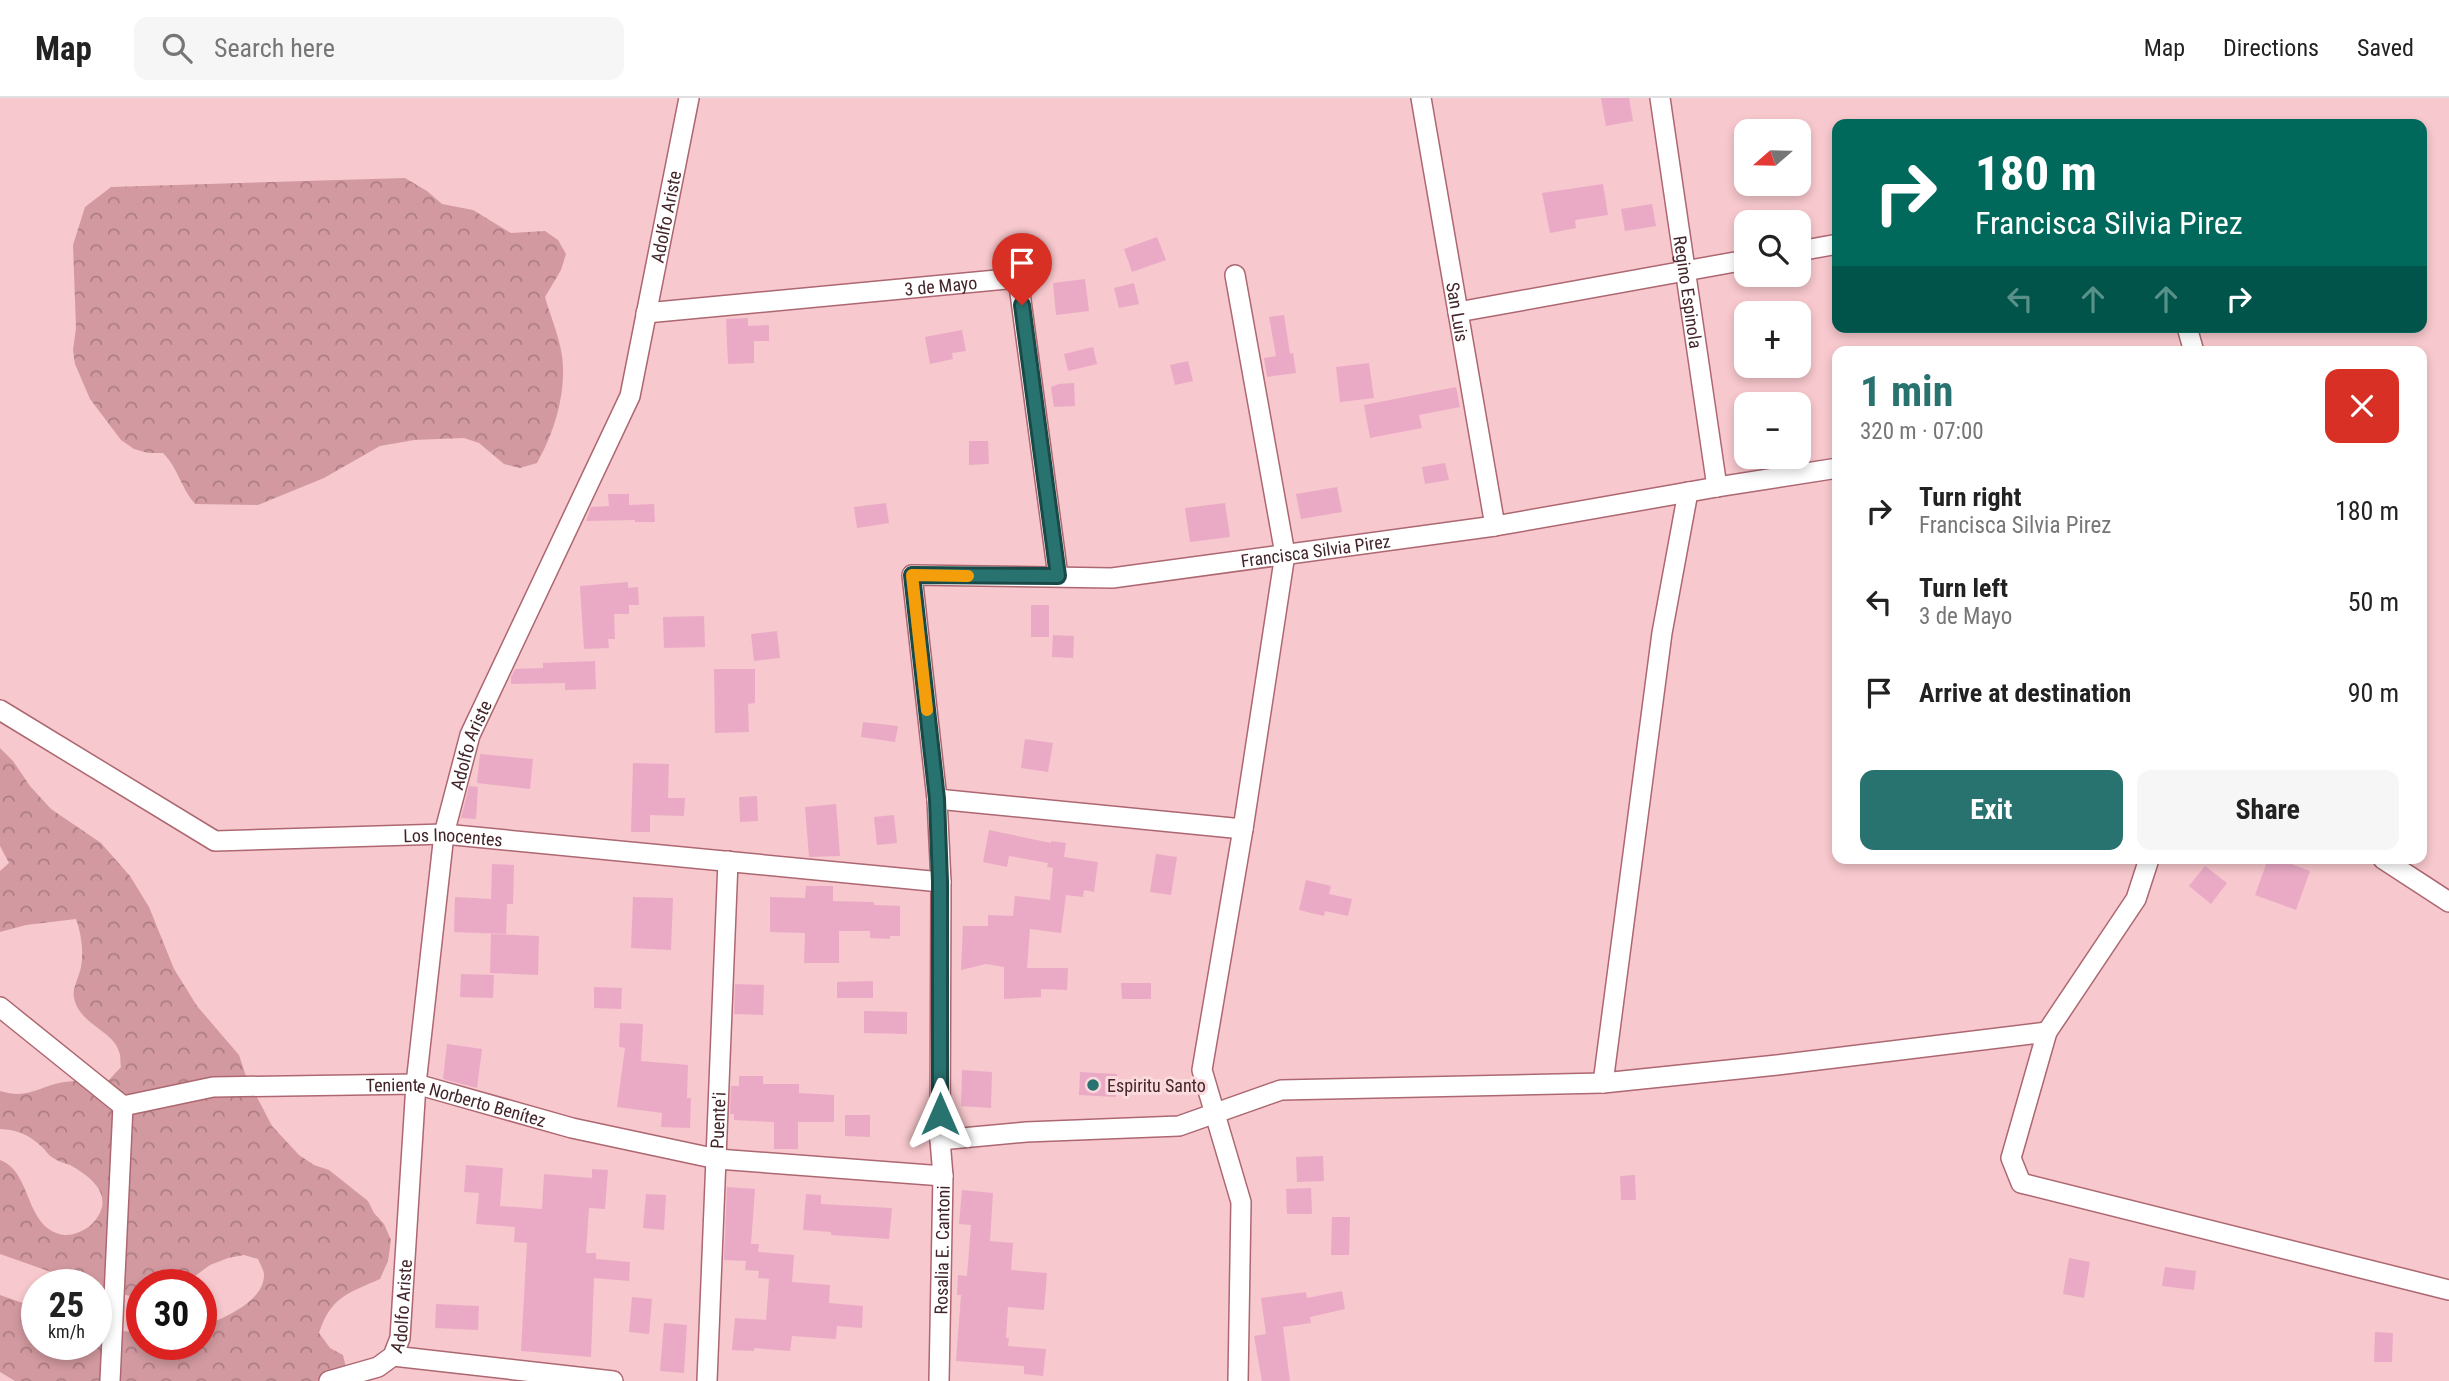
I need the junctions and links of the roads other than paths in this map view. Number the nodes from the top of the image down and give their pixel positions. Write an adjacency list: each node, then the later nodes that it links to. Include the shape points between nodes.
1 (689, 98): 10 (street, Adolfo Ariste)
2 (1421, 98): 9 (street, San Luis)
3 (1660, 98): 7 (street, Regino Espinola)
4 (1832, 245): 5 (street)
5 (1811, 249)
6 (1734, 262): 7 (street)
7 (1685, 271): 9 (street); 12 (street, Regino Espinola)
8 (1235, 275): 15 (street)
9 (1458, 312): 14 (street, San Luis)
10 (646, 313): 17 (street, 3 de Mayo, via 1018,278); 21 (street, Adolfo Ariste, via 630,396 470,735)
11 (1832, 469): 12 (street, Francisca Silvia Pirez)
12 (1717, 486): 13 (street, Francisca Silvia Pirez)
13 (1688, 492): 14 (street, Francisca Silvia Pirez); 29 (street, via 1662,633)
14 (1495, 526): 15 (street, Francisca Silvia Pirez)
15 (1285, 554): 17 (street, Francisca Silvia Pirez, via 1112,579); 20 (street)
16 (912, 575): 17 (street, Francisca Silvia Pirez); 19 (street, Rosalia E. Cantoni)
17 (1058, 576)
18 (0, 710): 21 (street, Los Inocentes, via 215,841)
19 (937, 799): 20 (street); 25 (street, Rosalia E. Cantoni)
20 (1243, 829): 32 (street, via 1202,1070)
21 (444, 834): 22 (street, Los Inocentes); 30 (street, Adolfo Ariste)
22 (727, 861): 25 (street, Los Inocentes); 34 (street, Puente'i)
23 (2147, 864): 28 (street, via 2136,899)
24 (2391, 864): 26 (street)
25 (940, 882): 33 (street, Rosalia E. Cantoni)
26 (2449, 902)
27 (0, 1007): 31 (street)
28 (2048, 1032): 29 (street); 36 (street, via 2011,1158 2021,1183)
29 (1603, 1083): 32 (street, via 1281,1090)
30 (416, 1084): 31 (street, Teniente Norberto Benítez, via 214,1087); 34 (street, Teniente Norberto Benítez, via 572,1128); 37 (street, Adolfo Ariste, via 400,1338)
31 (123, 1106): 38 (street)
32 (1214, 1113): 33 (street, via 1179,1126); 43 (street, via 1241,1202)
33 (940, 1140): 35 (street, Rosalia E. Cantoni)
34 (716, 1158): 35 (street, Teniente Norberto Benítez); 41 (street, Puente'i)
35 (943, 1177): 42 (street, Rosalia E. Cantoni)
36 (2449, 1290)
37 (394, 1356): 39 (street, Adolfo Ariste, via 378,1367); 40 (street)
38 (110, 1381)
39 (329, 1381)
40 (613, 1381)
41 (707, 1381)
42 (939, 1381)
43 (1238, 1381)

